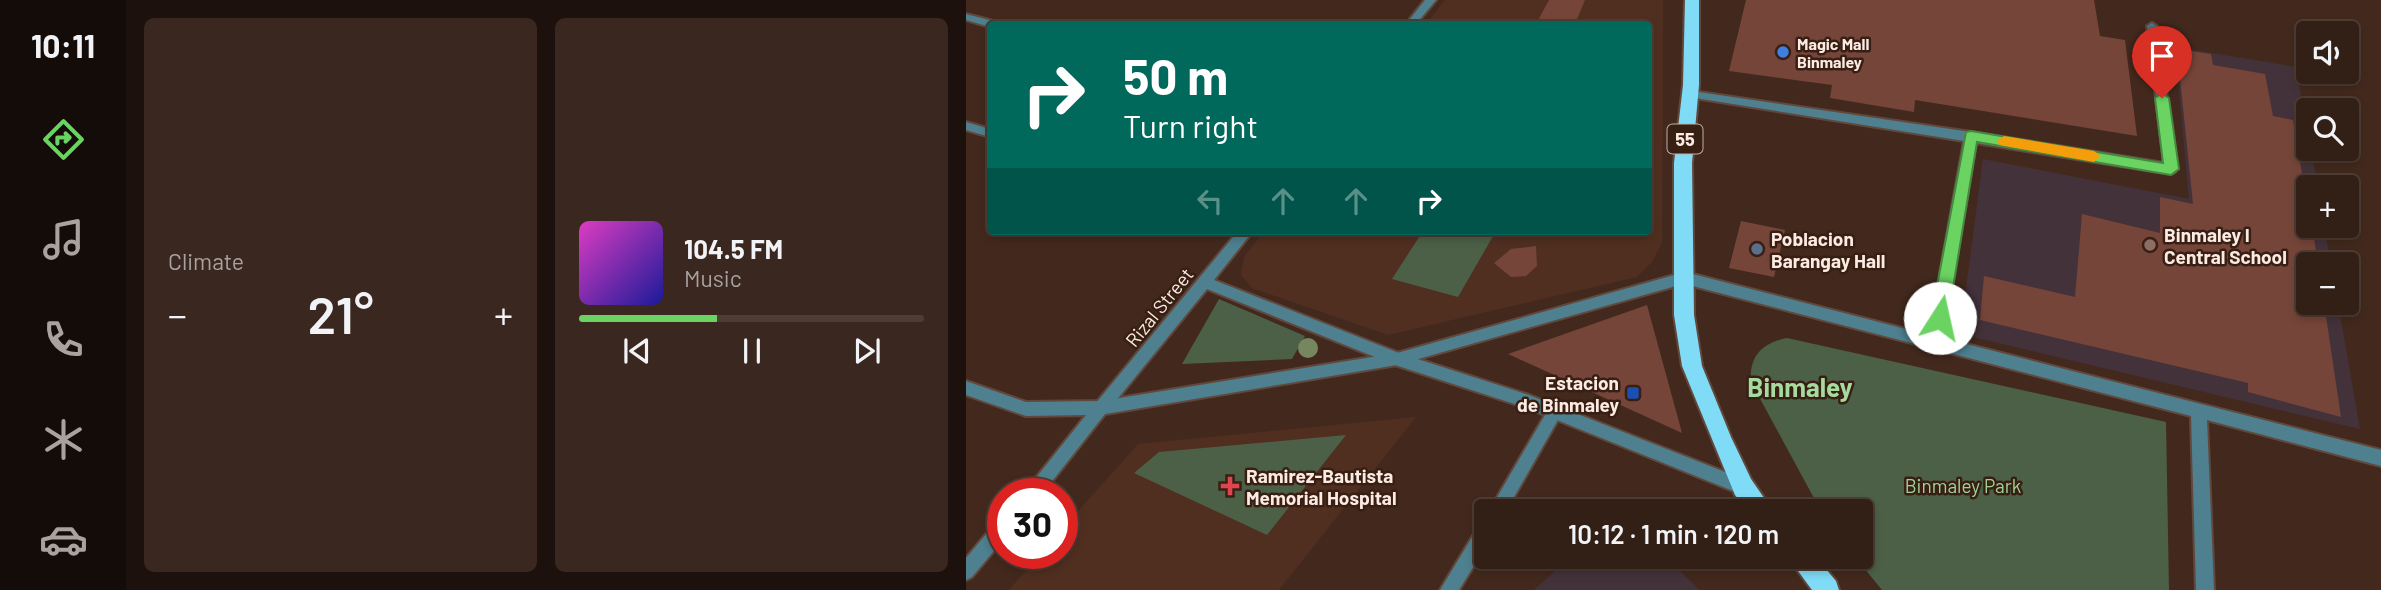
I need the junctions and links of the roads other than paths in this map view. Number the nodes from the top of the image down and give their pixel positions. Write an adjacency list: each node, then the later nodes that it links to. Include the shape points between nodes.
1 (1431, 0): 4 (street)
2 (1692, 0): 7 (highway, 55)
3 (966, 17): 5 (street)
4 (1414, 21)
5 (987, 22)
6 (2152, 26): 10 (street, via 2171,169)
7 (1689, 93): 10 (street); 12 (highway, 55, via 1683,163)
8 (966, 126): 9 (street)
9 (987, 132)
10 (1971, 136): 14 (street)
11 (1244, 235): 13 (street, Rizal Street)
12 (1685, 278): 14 (street); 15 (street); 22 (highway, 55, via 1684,315 1692,366)
13 (1205, 282): 15 (street); 17 (street, Rizal Street)
14 (1935, 344): 18 (street)
15 (1397, 359): 17 (street); 19 (street)
16 (966, 388): 17 (street, via 1026,409)
17 (1101, 408): 21 (street, Rizal Street)
18 (2199, 410): 20 (street); 31 (street)
19 (1554, 413): 22 (street); 23 (street)
20 (2381, 458)
21 (1044, 478)
22 (1743, 487): 24 (highway, 55)
23 (1504, 499)
24 (1752, 499)
25 (987, 546): 28 (street)
26 (1474, 550): 29 (street)
27 (1810, 569): 30 (highway)
28 (966, 571)
29 (1450, 590)
30 (1827, 590)
31 (2205, 590)

